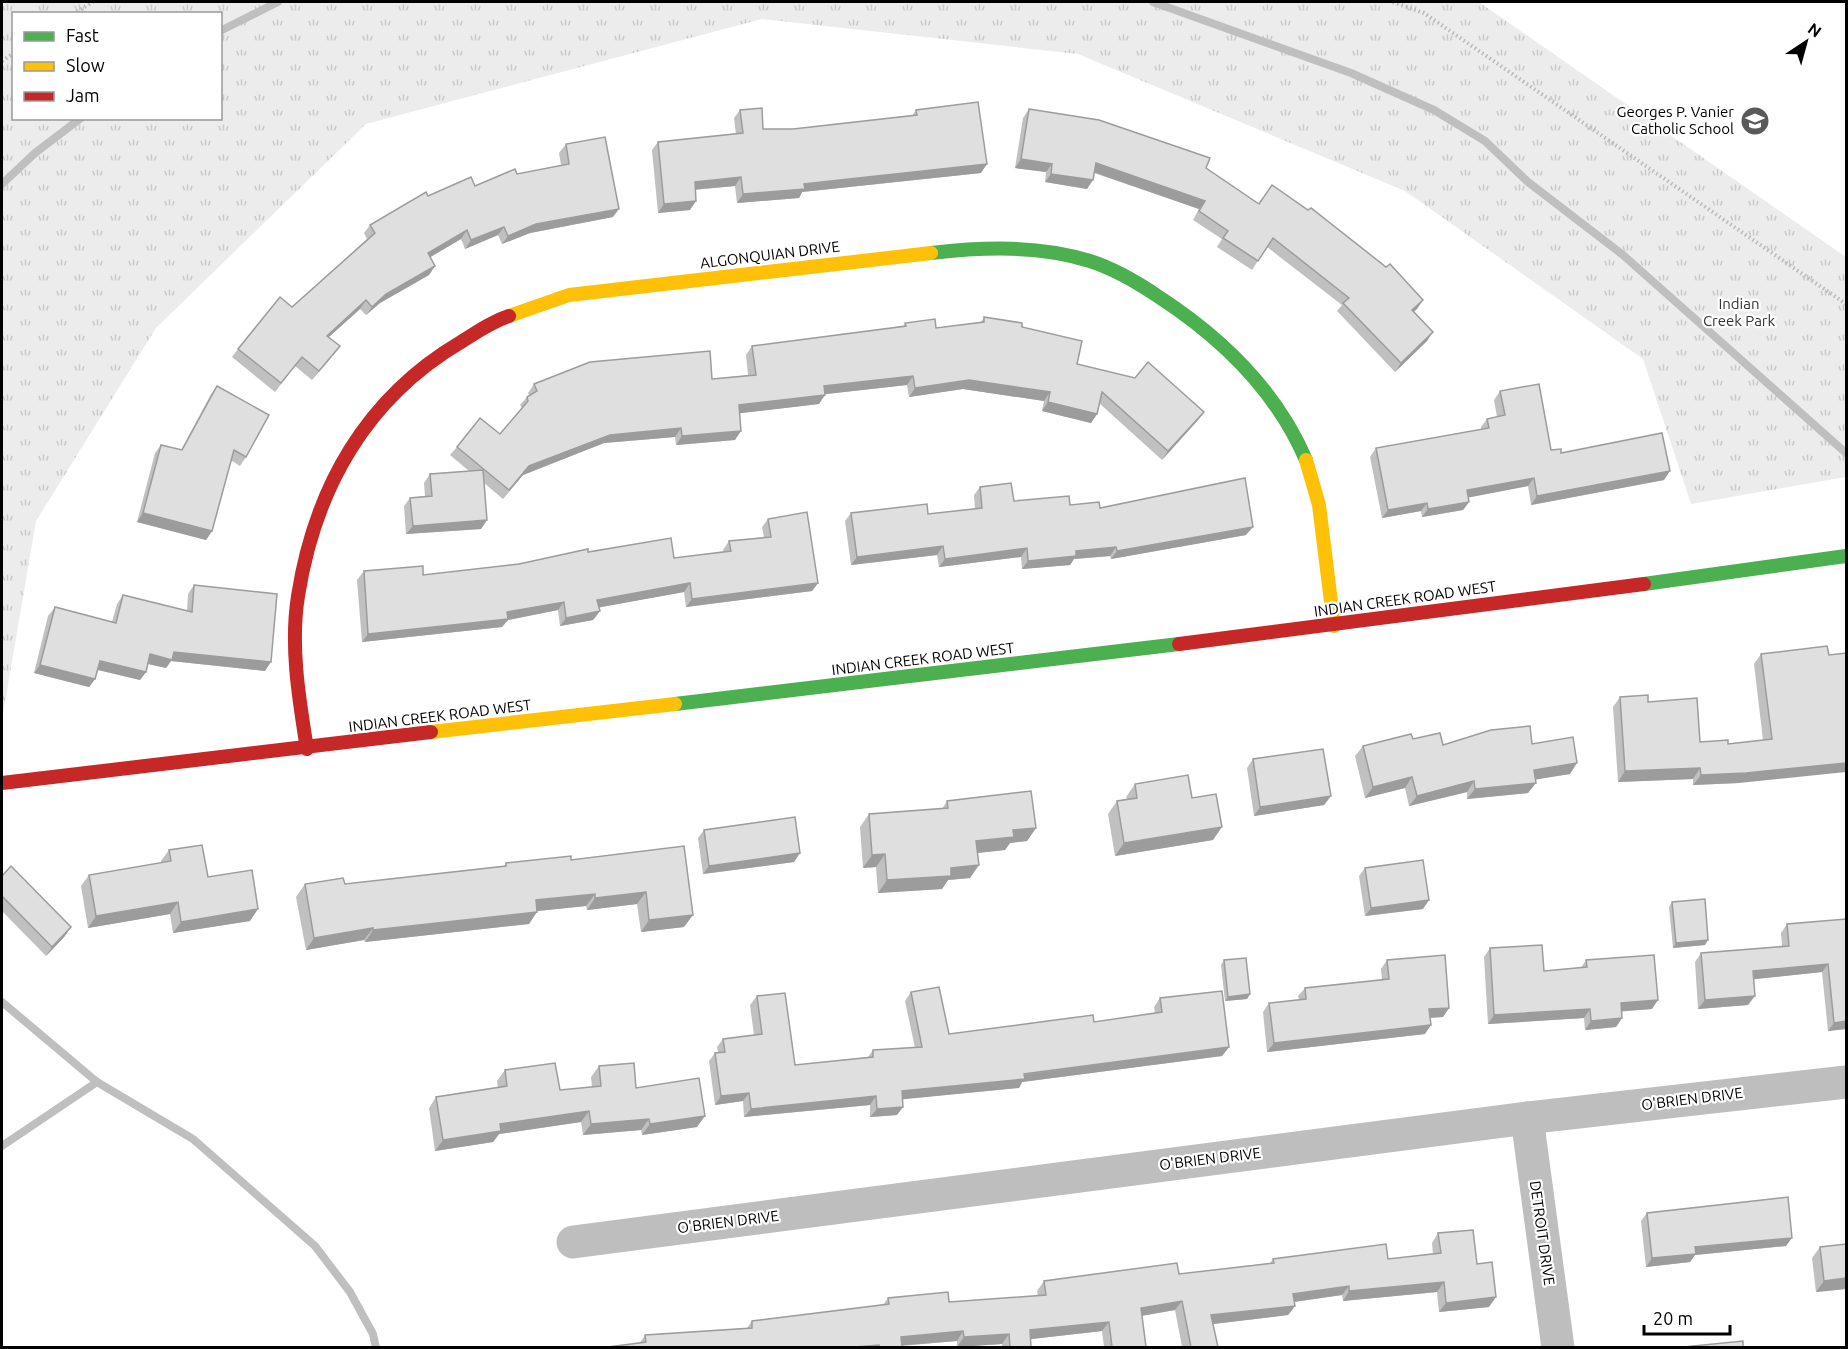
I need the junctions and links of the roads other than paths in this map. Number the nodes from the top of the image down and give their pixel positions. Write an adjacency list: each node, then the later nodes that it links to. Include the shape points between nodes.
1 (1846, 556): 2 (street, INDIAN CREEK ROAD WEST)
2 (1334, 626): 3 (street, INDIAN CREEK ROAD WEST); 3 (street, ALGONQUIAN DRIVE, via 1317,496 1300,445 1253,375 1216,337 1182,311 1105,266 1029,250 975,248 569,295 494,321 434,356 376,412 336,469 304,547 295,601 295,676)
3 (307, 748): 4 (street, INDIAN CREEK ROAD WEST)
4 (2, 783)
5 (1846, 1082): 6 (street, O'BRIEN DRIVE)
6 (1527, 1118): 7 (street, O'BRIEN DRIVE); 8 (street, DETROIT DRIVE)
7 (573, 1242)
8 (1558, 1347)

